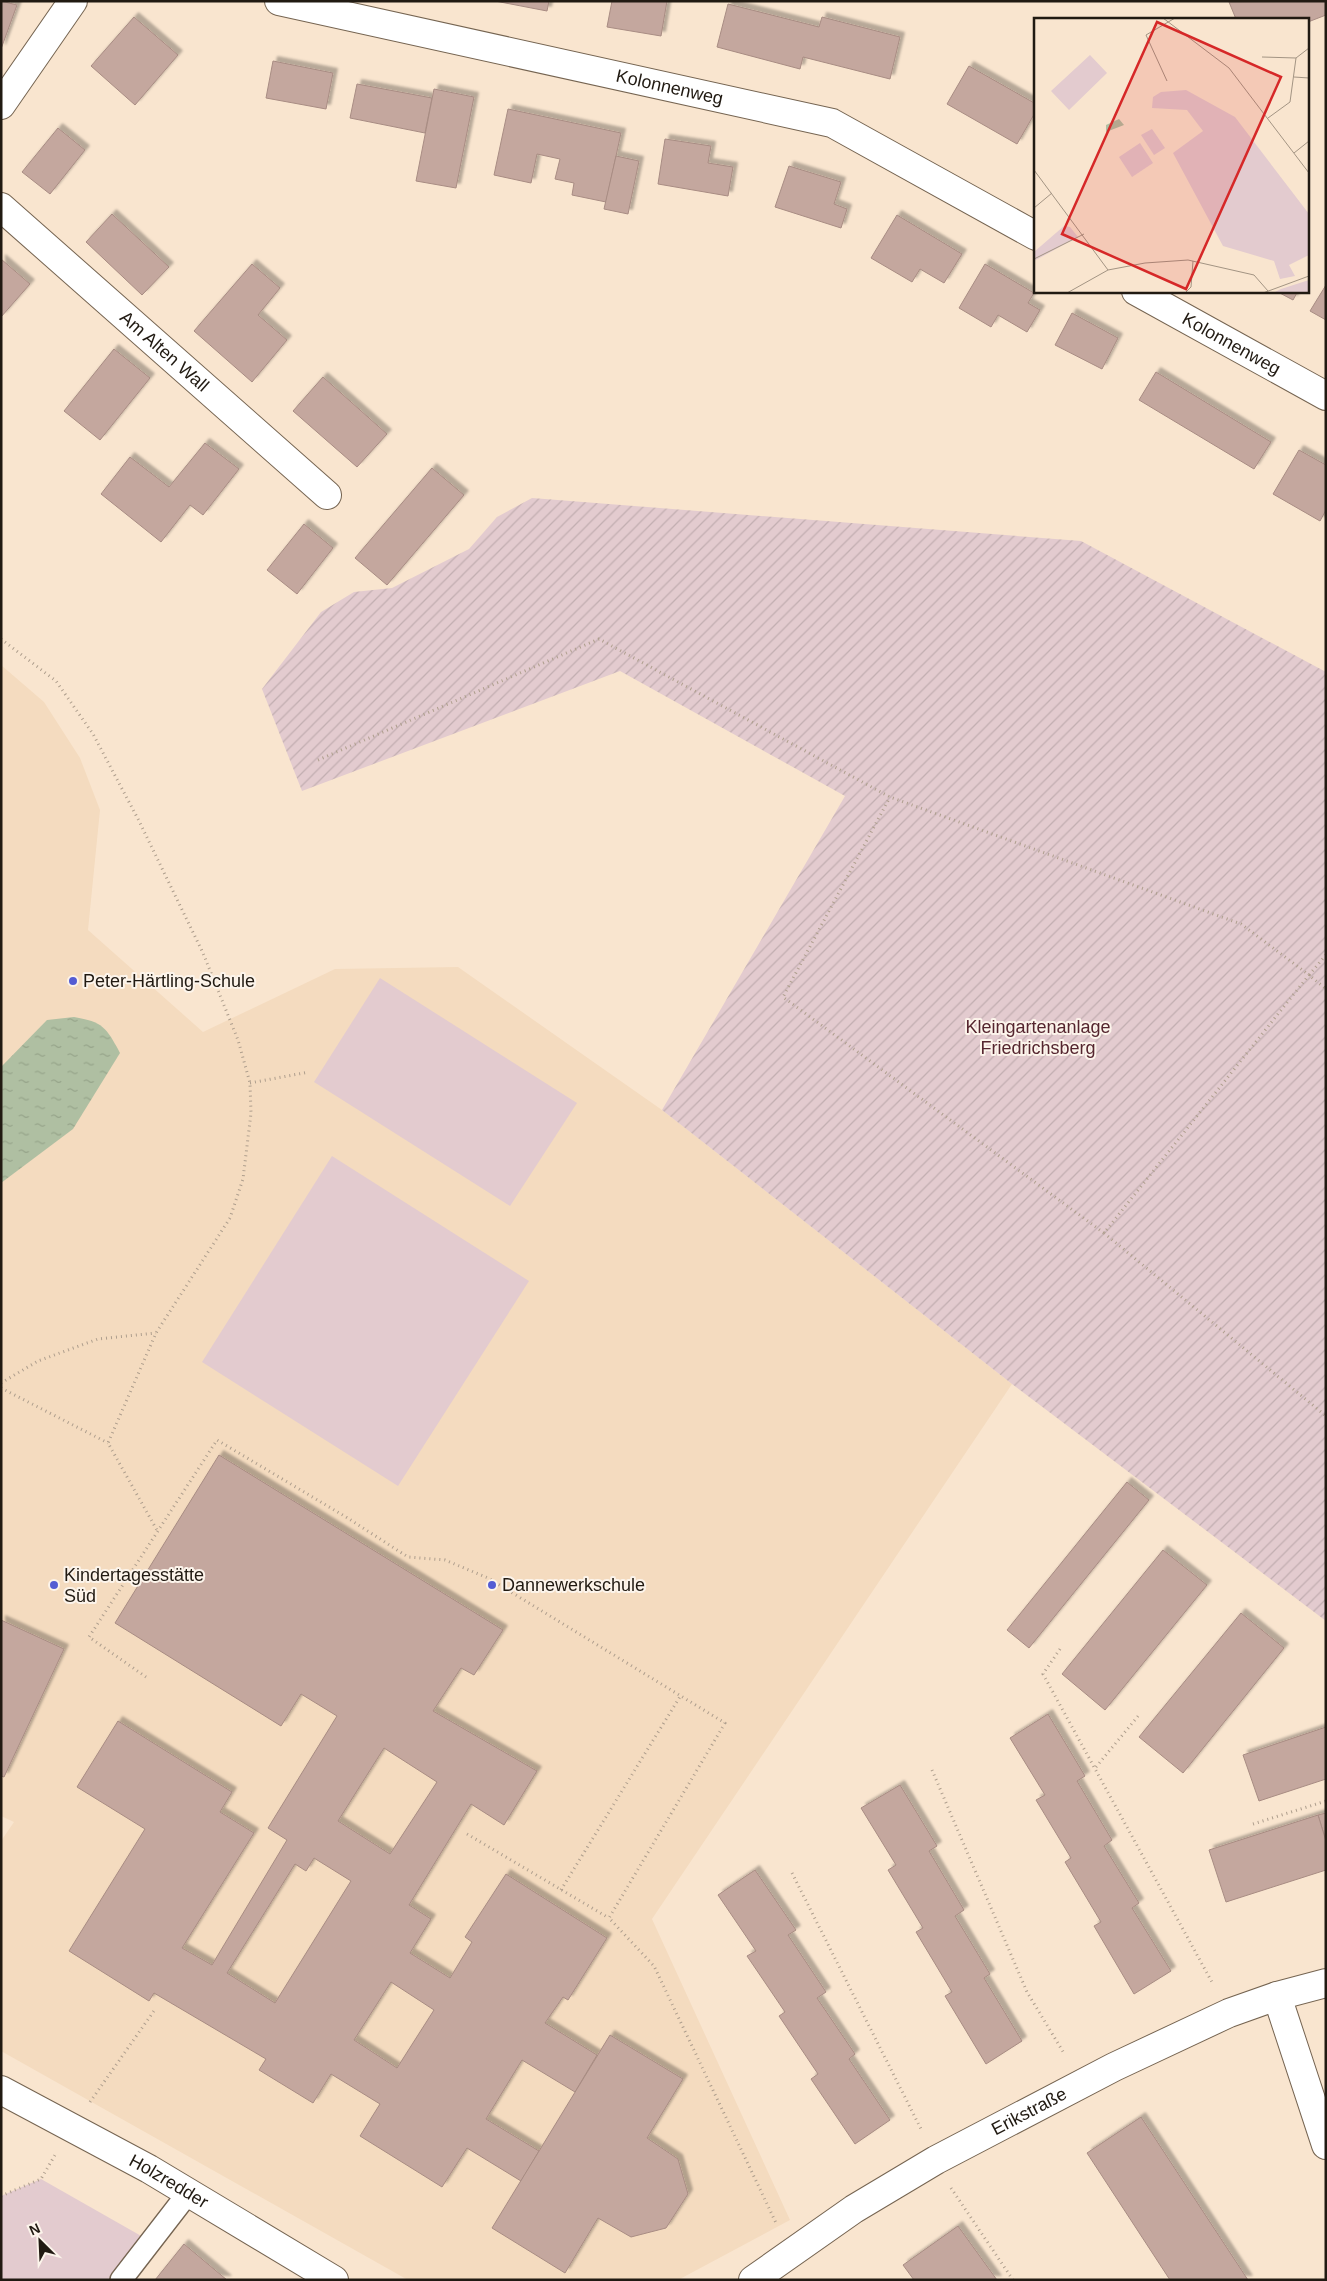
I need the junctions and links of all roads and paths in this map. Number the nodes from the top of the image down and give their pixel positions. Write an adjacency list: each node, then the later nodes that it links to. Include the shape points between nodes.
1 (73, 1): 3 (street)
2 (279, 1): 5 (street, Kolonnenweg, via 832,123)
3 (1, 105)
4 (1, 208): 8 (street, Am Alten Wall)
5 (1034, 235)
6 (1138, 292): 7 (street, Kolonnenweg)
7 (1326, 396)
8 (327, 495)
9 (1, 639): 16 (path, via 56,681 93,734 203,953 238,1040)
10 (318, 760): 11 (path, via 599,639)
11 (890, 797): 13 (path, via 1241,924); 17 (path, via 783,997)
12 (1326, 955): 13 (path)
13 (1309, 975): 14 (path); 17 (path)
14 (1326, 989)
15 (309, 1072): 16 (path)
16 (250, 1082): 18 (path, via 251,1113 243,1179 230,1218)
17 (1104, 1233): 21 (path)
18 (156, 1333): 19 (path, via 98,1339 38,1361); 22 (path)
19 (1, 1383)
20 (1, 1388): 22 (path)
21 (1326, 1416)
22 (108, 1443): 23 (path)
23 (158, 1532): 25 (path, via 89,1637); 26 (path, via 217,1440 408,1557 445,1560 488,1578)
24 (1060, 1649): 28 (path, via 1043,1674)
25 (146, 1677)
26 (681, 1695): 34 (path); 35 (path, via 725,1723)
27 (1138, 1715): 28 (path)
28 (1096, 1767): 38 (path)
29 (932, 1770): 39 (path, via 1027,1992)
30 (1326, 1801): 31 (path)
31 (1252, 1824)
32 (467, 1834): 34 (path)
33 (792, 1873): 42 (path)
34 (561, 1890): 35 (path)
35 (609, 1918): 44 (path, via 654,1966)
36 (1326, 1982): 37 (street, Erikstraße)
37 (1277, 1996): 38 (street, Erikstraße); 41 (street)
38 (1229, 2013): 39 (street, Erikstraße)
39 (1081, 2084): 42 (street, Erikstraße)
40 (1, 2090): 43 (street, Holzredder)
41 (1326, 2145)
42 (936, 2160): 44 (street, Erikstraße); 48 (path, via 953,2192)
43 (189, 2192): 45 (lane); 46 (street, Holzredder)
44 (790, 2252): 47 (street, Erikstraße)
45 (121, 2280)
46 (334, 2280)
47 (753, 2280)
48 (1013, 2280)

